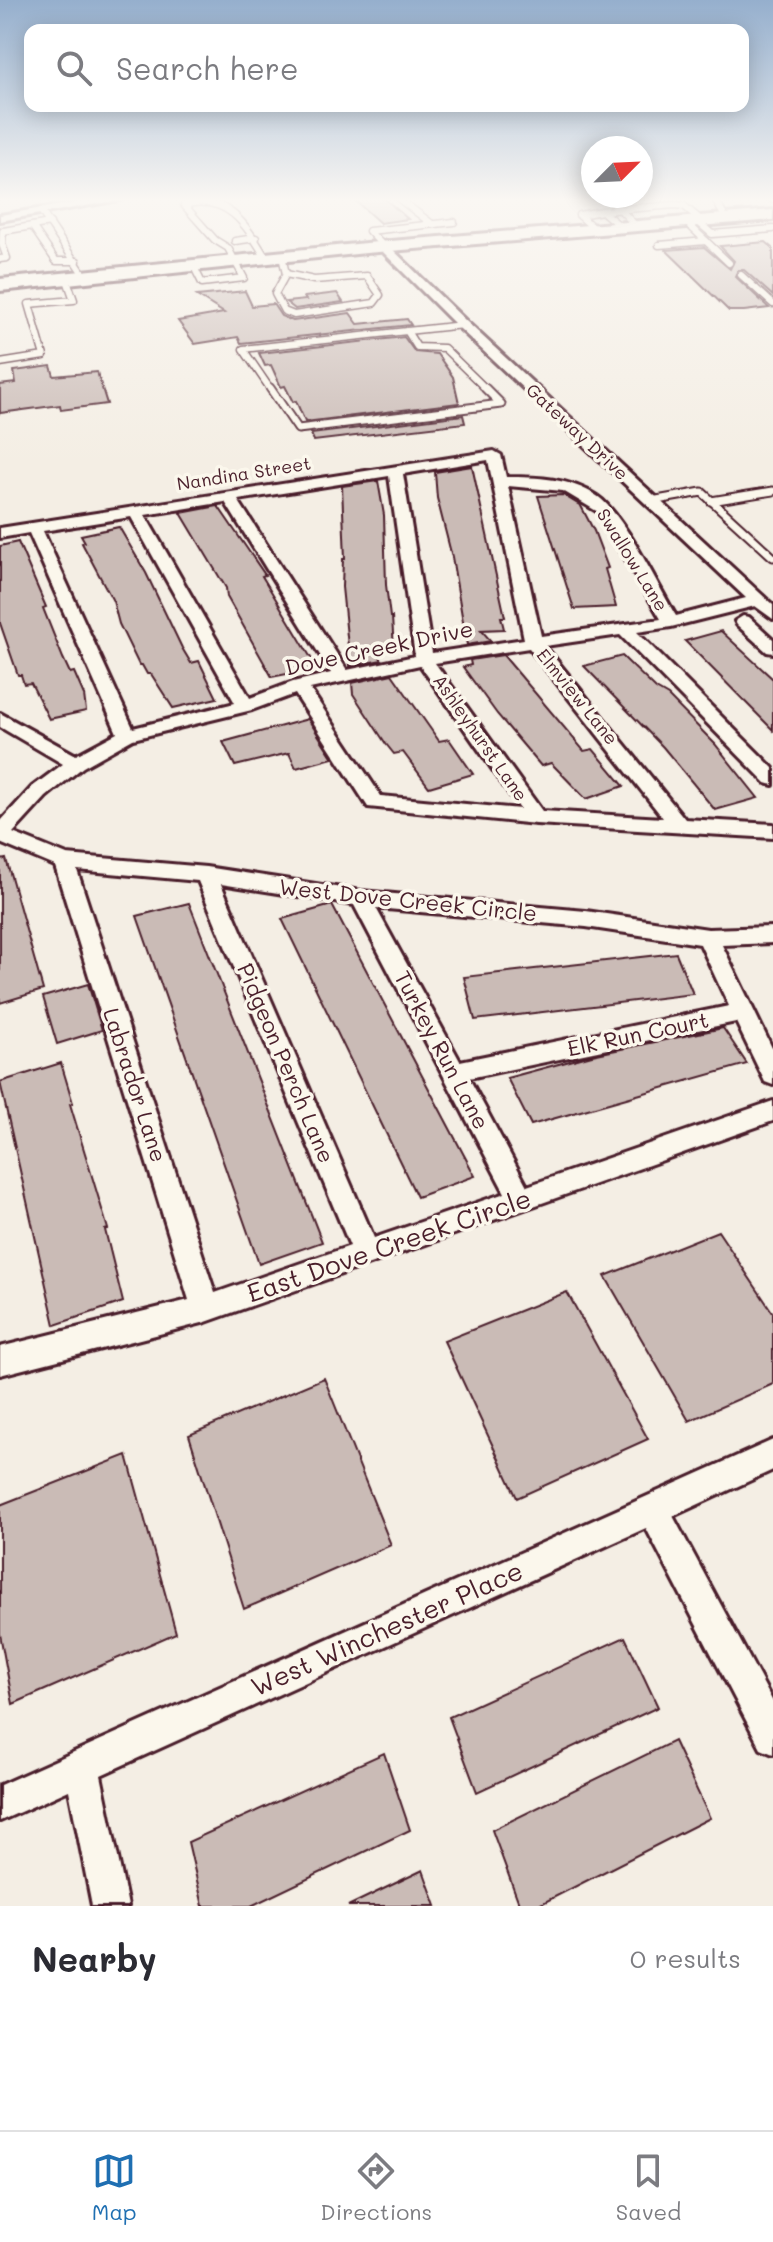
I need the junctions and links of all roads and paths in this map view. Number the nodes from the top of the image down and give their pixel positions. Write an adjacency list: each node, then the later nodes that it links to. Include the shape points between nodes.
1 (75, 287): 9 (lane, via 74,300 29,304 44,356)
2 (276, 287): 3 (lane, via 284,311 294,315 374,303 380,295)
3 (374, 287)
4 (424, 287): 7 (street, Gateway Drive)
5 (754, 287): 6 (lane)
6 (773, 304)
7 (463, 325): 8 (lane); 15 (street, Gateway Drive)
8 (407, 331): 8 (lane, via 317,341 243,349 298,429 501,404 444,348 417,347)
9 (0, 363)
10 (494, 455): 11 (street, Nandina Street); 12 (street, Elmview Lane)
11 (395, 470): 14 (street, Nandina Street); 28 (street, Ashleyhurst Lane)
12 (499, 482): 24 (street, Swallow Lane, via 554,483 594,499); 26 (street, Elmview Lane)
13 (773, 491): 16 (lane)
14 (229, 497): 17 (street, Nandina Street); 29 (street)
15 (651, 501): 16 (lane, via 702,492); 21 (street, Gateway Drive)
16 (711, 501): 20 (lane)
17 (136, 512): 18 (street, Nandina Street); 31 (street)
18 (34, 527): 19 (street, Nandina Street); 33 (street)
19 (0, 533)
20 (773, 557)
21 (758, 600): 22 (street, Gateway Drive); 24 (street, Dove Creek Drive)
22 (773, 614)
23 (743, 621): 27 (street)
24 (671, 622): 25 (street, Dove Creek Drive)
25 (625, 630): 26 (street, Dove Creek Drive); 35 (street, Swallow Lane)
26 (534, 644): 28 (street, Dove Creek Drive); 37 (street, Elmview Lane)
27 (773, 648)
28 (424, 659): 29 (street, Dove Creek Drive); 36 (street, Ashleyhurst Lane)
29 (342, 676): 30 (street, Dove Creek Drive)
30 (299, 686): 31 (street, Dove Creek Drive); 36 (street, via 375,802)
31 (246, 706): 33 (street, Dove Creek Drive)
32 (0, 719): 34 (street)
33 (127, 735): 34 (street, Dove Creek Drive)
34 (76, 763): 39 (street, Dove Creek Drive, via 39,792)
35 (773, 779)
36 (536, 817): 37 (street)
37 (680, 826): 38 (street)
38 (773, 831)
39 (0, 835): 40 (street, West Dove Creek Circle)
40 (64, 862): 41 (street, West Dove Creek Circle); 51 (street, Labrador Lane)
41 (206, 874): 42 (street, West Dove Creek Circle); 50 (street, Pidgeon Perch Lane)
42 (361, 899): 44 (street, West Dove Creek Circle, via 586,919); 46 (street, Turkey Run Lane)
43 (773, 935): 44 (street, West Dove Creek Circle)
44 (708, 937): 45 (street, Elk Run Court)
45 (741, 1012): 46 (street, Elk Run Court); 47 (street)
46 (454, 1072): 49 (street, Turkey Run Lane)
47 (773, 1075)
48 (773, 1111): 49 (street, East Dove Creek Circle)
49 (522, 1201): 50 (street, East Dove Creek Circle)
50 (366, 1252): 51 (street, East Dove Creek Circle)
51 (206, 1309): 52 (street, East Dove Creek Circle)
52 (0, 1361)
53 (773, 1455): 54 (street, West Winchester Place)
54 (653, 1510): 55 (street); 56 (street, West Winchester Place)
55 (773, 1737)
56 (82, 1766): 57 (street, West Winchester Place); 58 (street)
57 (0, 1803)
58 (110, 1906)

